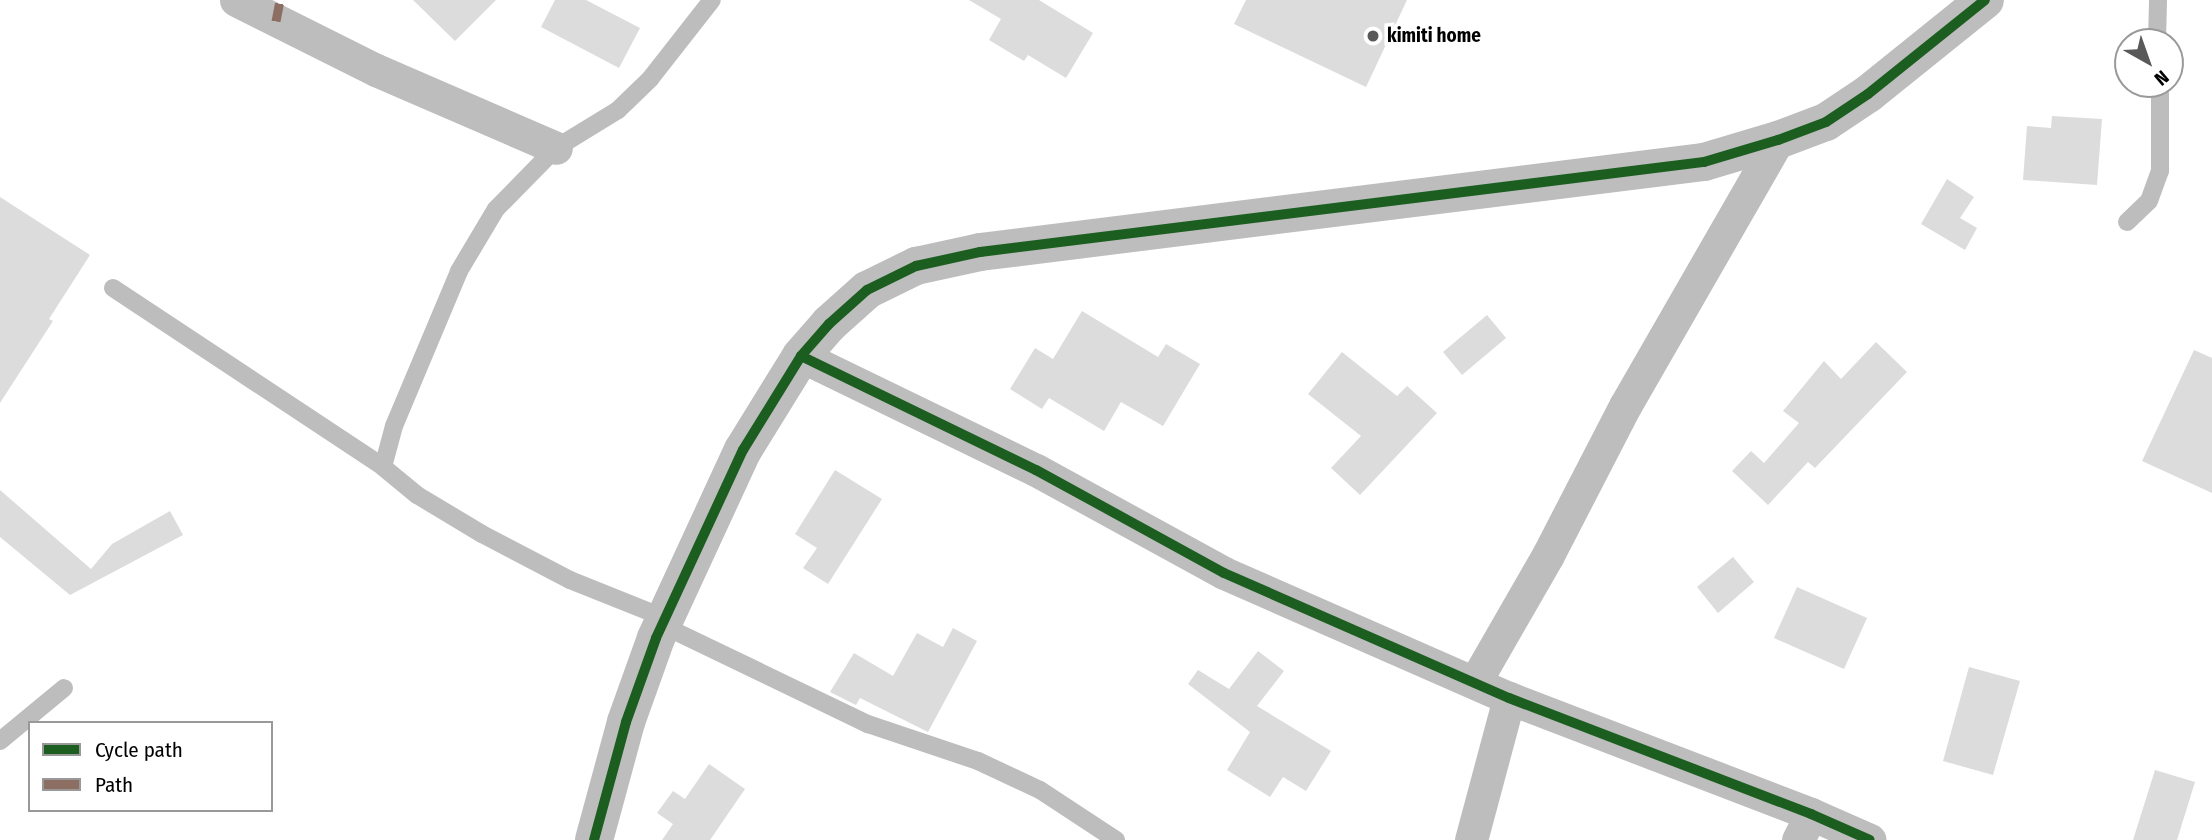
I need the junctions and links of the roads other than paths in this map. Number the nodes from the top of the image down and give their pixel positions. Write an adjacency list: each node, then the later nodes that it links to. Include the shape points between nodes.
1 (236, 0): 8 (street, via 376,70)
2 (712, 0): 8 (lane, via 650,79 618,110)
3 (1985, 0): 7 (street, via 1868,94 1826,122)
4 (2158, 0): 5 (lane)
5 (2157, 28)
6 (2160, 98): 9 (lane, via 2160,171 2149,201)
7 (1778, 141): 11 (street, via 1704,162 980,252 929,263 867,290); 14 (street, via 1625,406)
8 (556, 148): 12 (lane, via 496,209 459,271 394,426)
9 (2127, 222)
10 (113, 288): 12 (lane)
11 (801, 356): 13 (street, via 743,450); 14 (street, via 1036,471 1224,573)
12 (383, 467): 13 (lane, via 417,495 482,534)
13 (663, 621): 19 (street, via 626,722); 20 (lane, via 868,724 978,761 1040,790)
14 (1475, 682): 16 (street)
15 (64, 688): 17 (lane)
16 (1509, 698): 18 (street); 21 (street)
17 (0, 741)
18 (1805, 827): 22 (street)
19 (594, 840)
20 (1116, 840)
21 (1471, 840)
22 (1870, 840)

